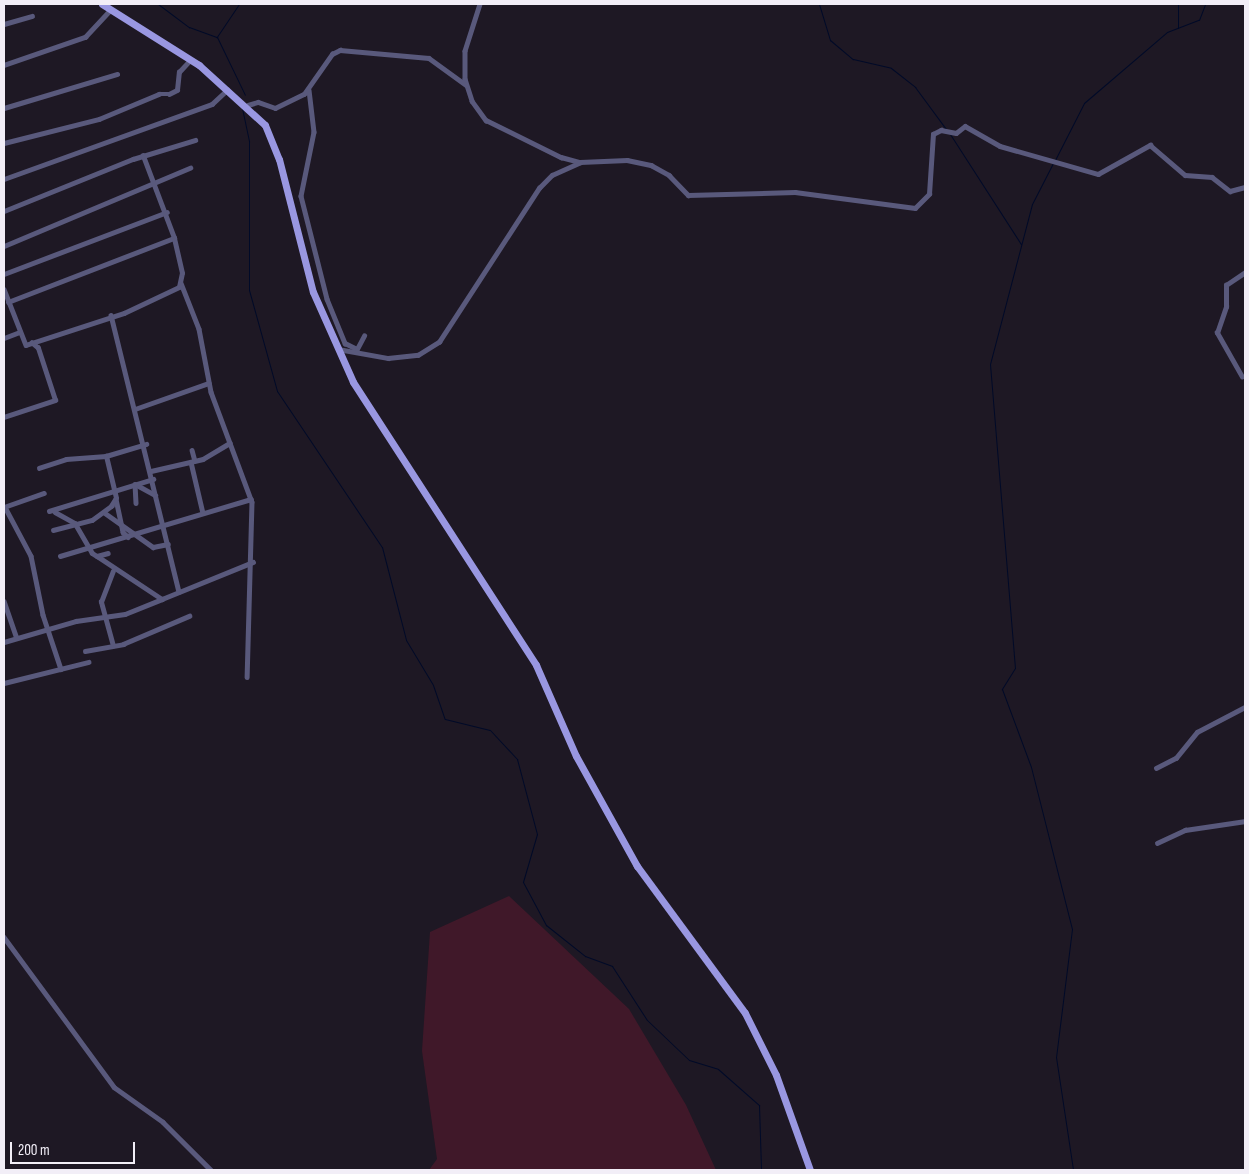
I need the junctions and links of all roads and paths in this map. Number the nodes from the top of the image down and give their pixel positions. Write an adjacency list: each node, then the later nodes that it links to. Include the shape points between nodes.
1 (102, 4): 3 (main road)
2 (480, 4): 9 (street, via 465,51)
3 (111, 9): 6 (main road); 7 (street, via 81,40)
4 (32, 16): 5 (street)
5 (4, 24)
6 (190, 60): 10 (main road); 15 (street, via 179,72 177,90 169,94 159,94 99,119)
7 (4, 65)
8 (117, 74): 13 (street)
9 (466, 85): 11 (street, via 430,58 350,50 332,54); 17 (street, via 477,109 492,124)
10 (228, 89): 12 (main road); 19 (street, via 212,104)
11 (309, 90): 12 (street, via 275,108 258,102); 34 (street, via 314,132 301,196 327,299 345,343 357,349)
12 (248, 105): 37 (main road, via 275,146 306,274)
13 (4, 108)
14 (196, 140): 16 (street)
15 (4, 143)
16 (142, 156): 20 (street); 22 (street)
17 (580, 162): 21 (street, via 638,161 669,175 688,195 795,192 915,208 929,194 933,134 941,130 956,132 965,126 1000,146 1098,174 1150,146 1185,176 1212,177 1230,192); 37 (street, via 552,175 539,188 439,342 418,355 388,358)
18 (190, 168): 20 (street)
19 (4, 179)
20 (153, 182): 23 (street); 25 (street)
21 (1245, 187)
22 (4, 211)
23 (167, 212): 24 (street); 27 (street)
24 (174, 238): 28 (street); 30 (street)
25 (4, 246)
26 (1245, 272): 38 (street, via 1226,285 1227,303 1217,333)
27 (4, 274)
28 (181, 283): 32 (street, via 137,307); 39 (street, via 199,328)
29 (4, 289): 30 (street)
30 (9, 304): 31 (street); 33 (street)
31 (4, 308)
32 (111, 314): 36 (street); 40 (street)
33 (20, 332): 35 (street); 36 (street, via 26,345)
34 (364, 336)
35 (4, 338)
36 (32, 343): 41 (street, via 38,348 54,400)
37 (336, 348): 93 (main road, via 372,413 536,664 576,756 638,866 745,1013 776,1075)
38 (1242, 376)
39 (208, 383): 40 (street); 42 (street)
40 (135, 409): 43 (street)
41 (4, 417)
42 (230, 443): 46 (street, via 221,452); 55 (street)
43 (146, 444): 45 (street); 48 (street)
44 (192, 450): 46 (street)
45 (106, 456): 47 (street, via 66,459); 51 (street)
46 (193, 462): 48 (street); 58 (street)
47 (39, 468)
48 (151, 471): 49 (street)
49 (154, 479): 50 (street); 53 (street)
50 (136, 484): 51 (street); 53 (street); 56 (street)
51 (115, 492): 54 (street); 61 (street, via 52,511)
52 (44, 493): 57 (street)
53 (155, 495): 62 (street)
54 (116, 498): 59 (street); 60 (street)
55 (251, 499): 58 (street); 71 (street)
56 (136, 503)
57 (4, 507): 78 (street, via 31,556)
58 (203, 512): 62 (street)
59 (105, 513): 60 (street); 61 (street, via 92,521)
60 (120, 521): 64 (street); 65 (street)
61 (75, 523): 63 (street); 67 (street)
62 (164, 527): 64 (street); 66 (street)
63 (54, 530)
64 (139, 534): 65 (street); 66 (street, via 153,547)
65 (128, 537): 67 (street)
66 (168, 544): 73 (street)
67 (88, 549): 69 (street); 70 (street)
68 (108, 553): 70 (street)
69 (60, 556)
70 (97, 556): 72 (street)
71 (253, 562): 73 (street); 85 (street, via 245,644)
72 (113, 571): 74 (street); 77 (street, via 103,589)
73 (179, 592): 74 (street)
74 (162, 599): 77 (street)
75 (4, 601): 79 (street)
76 (189, 616): 81 (street)
77 (104, 618): 78 (street); 81 (street)
78 (48, 630): 79 (street); 84 (street)
79 (17, 638): 80 (street)
80 (4, 642)
81 (113, 646): 82 (street)
82 (85, 652)
83 (88, 662): 84 (street)
84 (61, 669): 86 (street)
85 (247, 677)
86 (4, 683)
87 (1245, 707): 88 (street, via 1197,732 1176,758)
88 (1156, 768)
89 (1245, 821): 90 (street, via 1185,830)
90 (1157, 843)
91 (4, 937): 92 (street, via 114,1087 163,1122)
92 (211, 1170)
93 (810, 1170)

